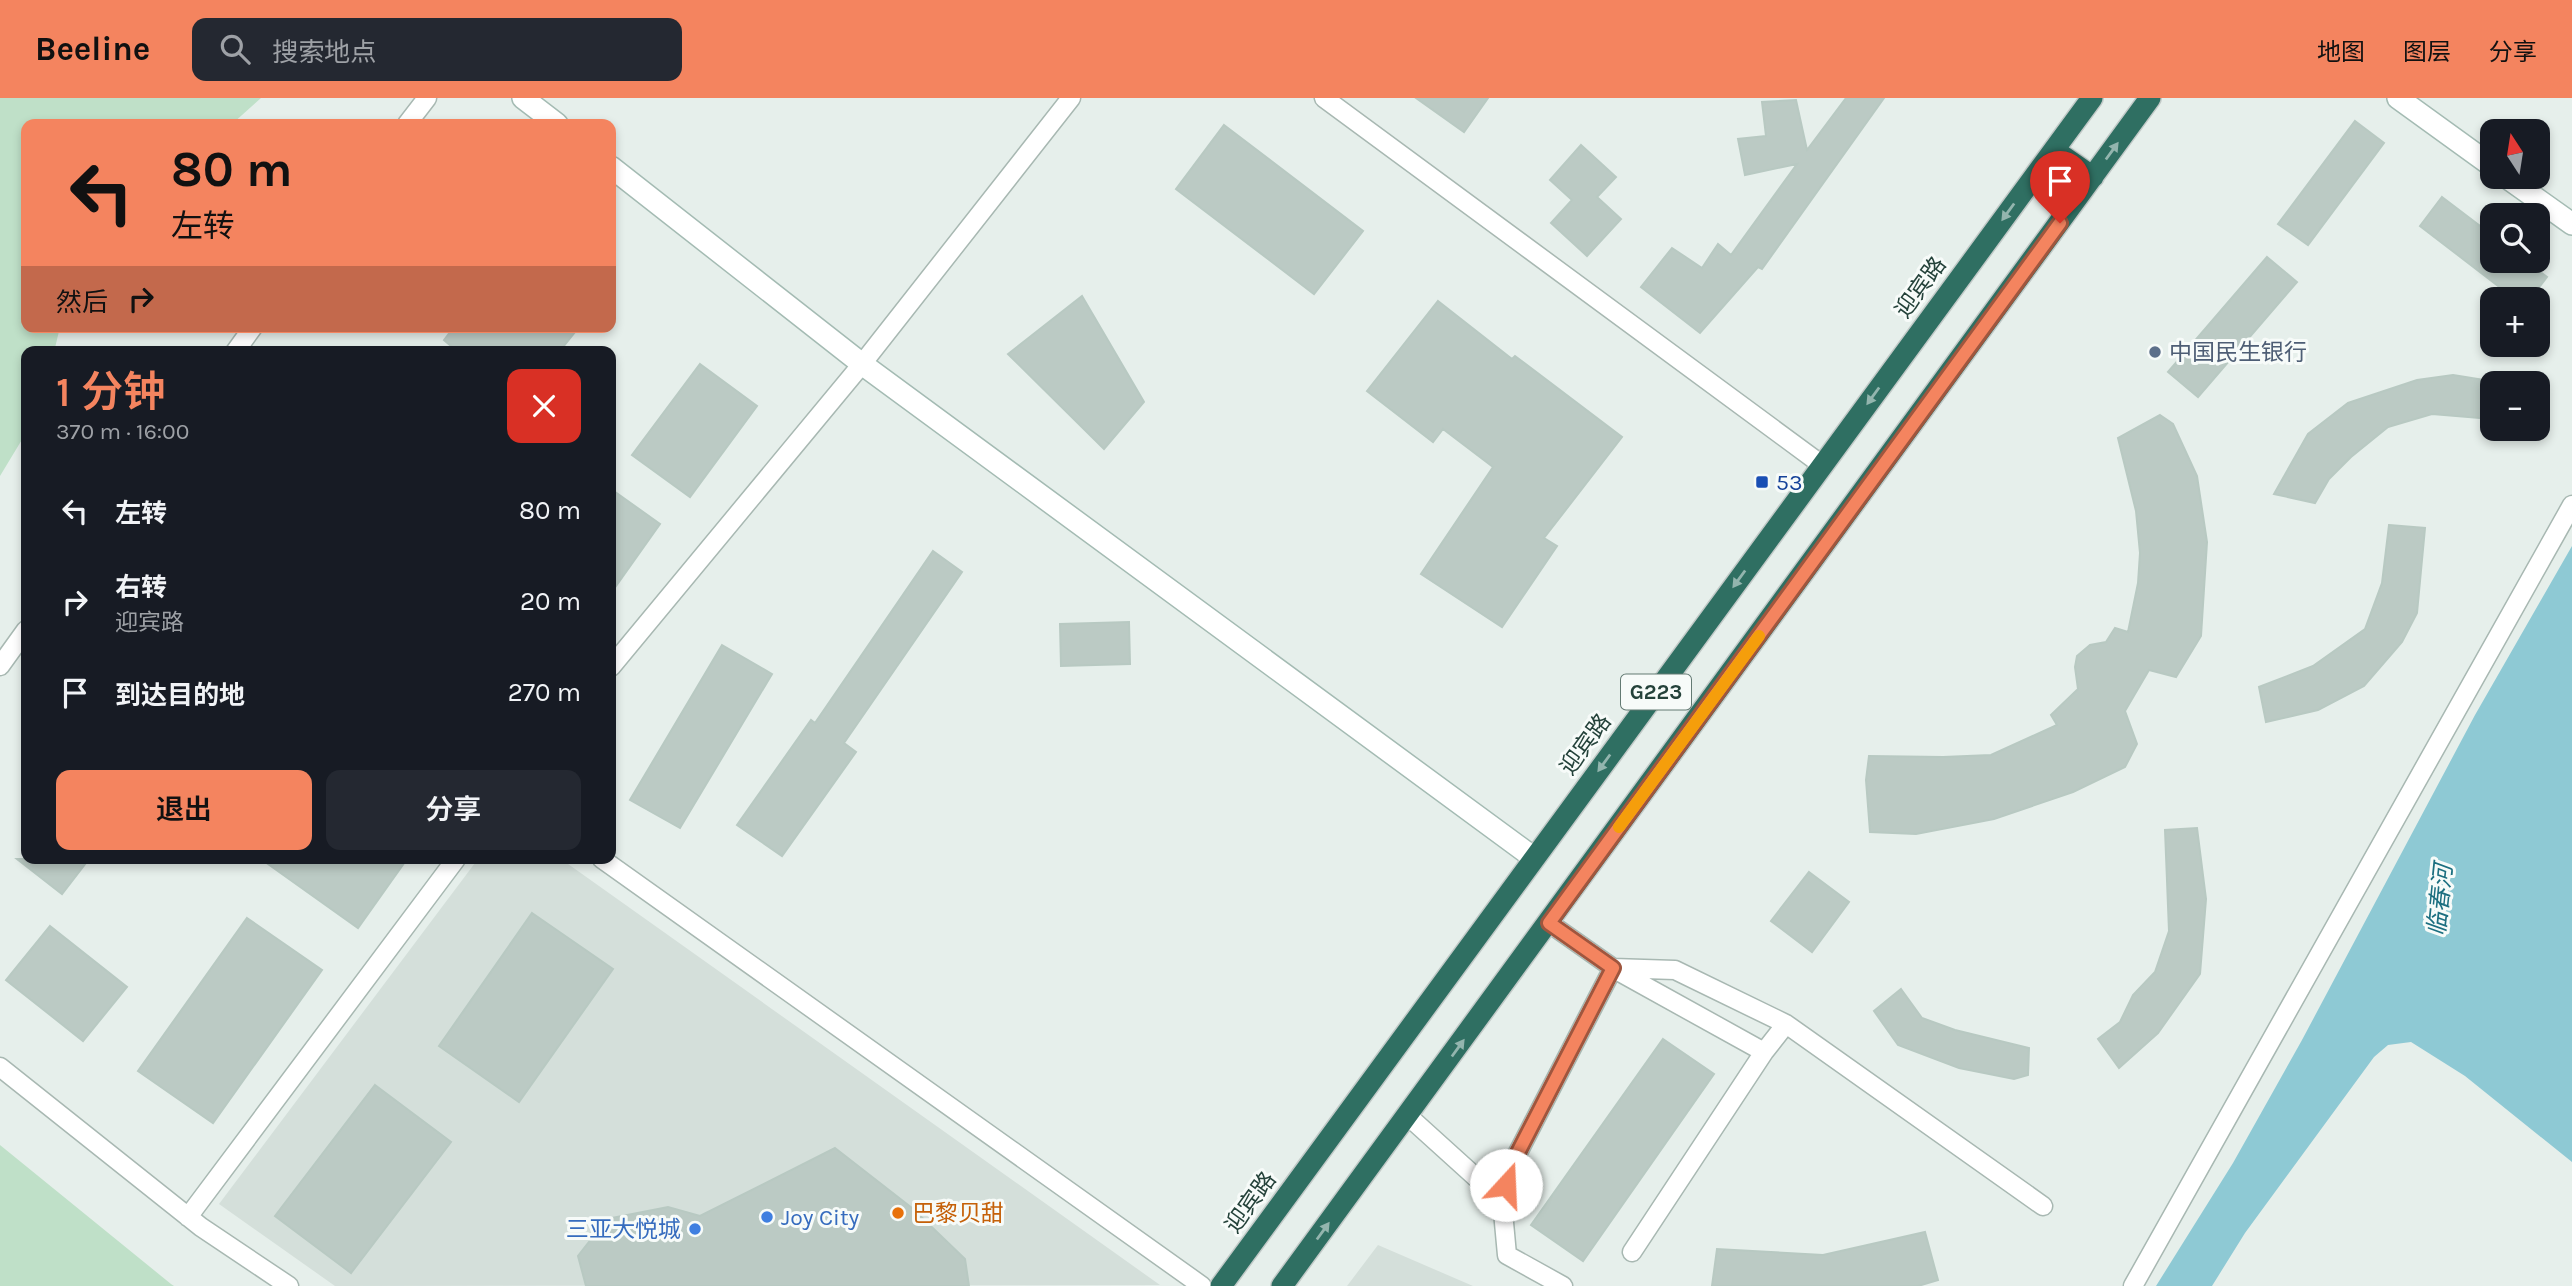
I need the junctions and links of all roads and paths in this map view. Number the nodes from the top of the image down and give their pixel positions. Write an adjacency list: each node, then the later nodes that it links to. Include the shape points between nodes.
1 (427, 98): 8 (street)
2 (523, 98): 9 (street)
3 (1070, 98): 16 (street)
4 (1324, 98): 17 (street)
5 (2092, 98): 10 (highway, 迎宾路 / G223)
6 (2150, 98): 13 (highway, G223, one-way to 6)
7 (2398, 98): 11 (street)
8 (411, 119)
9 (550, 119)
10 (2054, 149): 13 (highway); 17 (highway, 迎宾路 / G223, one-way to 17)
11 (2480, 157)
12 (616, 171): 16 (street)
13 (2092, 177): 25 (highway, G223)
14 (2524, 189): 15 (street)
15 (2572, 224)
16 (862, 364): 20 (street); 22 (street)
17 (1822, 466): 22 (highway, 迎宾路 / G223, one-way to 22)
18 (2572, 505): 40 (street)
19 (21, 637): 21 (street)
20 (616, 661)
21 (0, 666)
22 (1534, 858): 37 (highway, 迎宾路 / G223)
23 (452, 864): 33 (street)
24 (609, 864): 36 (street)
25 (1549, 923): 26 (street); 30 (highway, G223, one-way to 25)
26 (1613, 968): 27 (street, via 1675,970); 28 (street); 31 (street, via 1509,1170)
27 (1786, 1024): 28 (street); 32 (street)
28 (1764, 1052): 34 (street)
29 (0, 1068): 33 (street)
30 (1408, 1116): 31 (street); 38 (highway, G223, one-way to 30)
31 (1502, 1200): 39 (street, via 1507,1255)
32 (2043, 1206)
33 (188, 1217): 35 (street)
34 (1632, 1251)
35 (289, 1286)
36 (1202, 1286)
37 (1220, 1286)
38 (1282, 1286)
39 (1563, 1286)
40 (2133, 1286)

